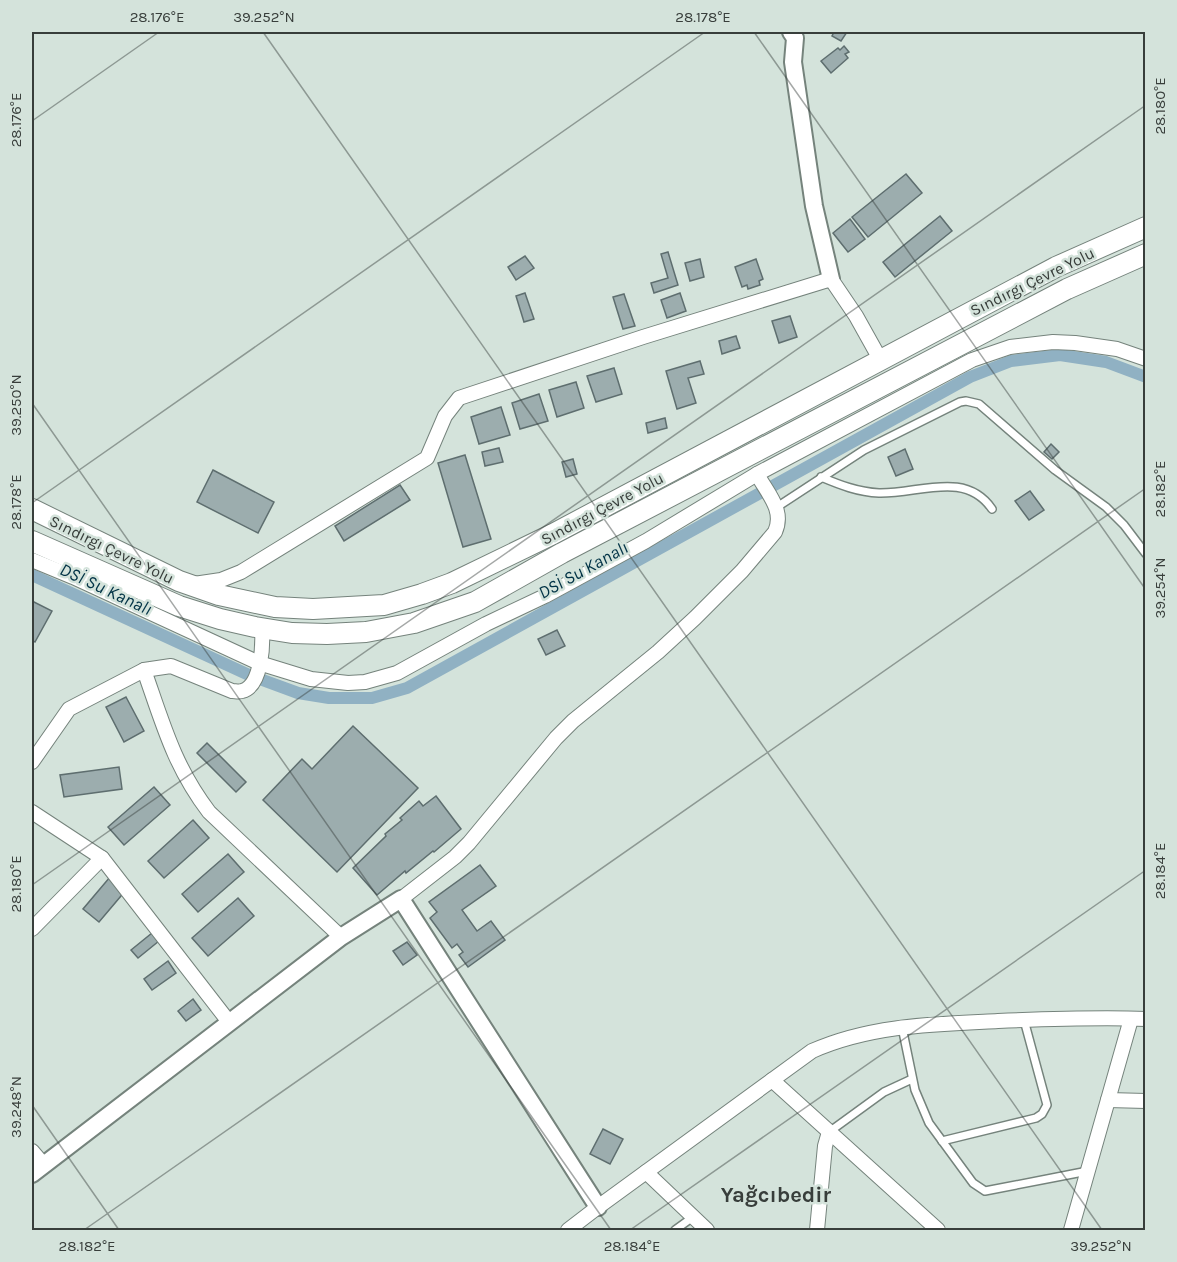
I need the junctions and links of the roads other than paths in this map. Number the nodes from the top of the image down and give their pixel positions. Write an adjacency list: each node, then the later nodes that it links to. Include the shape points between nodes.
1 (791, 32): 4 (street, via 795,38 793,62 814,206)
2 (1146, 227): 5 (main road, Sındırgı Çevre Yolu, via 1056,267)
3 (1146, 254): 7 (main road, Sındırgı Çevre Yolu, via 1067,289)
4 (831, 279): 5 (street); 16 (street, via 459,398 445,416 427,458 241,572)
5 (880, 359): 7 (main road, via 879,374); 16 (main road, Sındırgı Çevre Yolu, via 553,534 422,594 384,605 313,609 275,607)
6 (1146, 359): 9 (street, via 1118,349 1075,343 1010,346 972,360)
7 (791, 433): 17 (main road, Sındırgı Çevre Yolu, via 452,611 366,632 292,633)
8 (821, 477): 10 (lane); 11 (lane, via 879,493 957,486 975,492); 14 (lane, via 864,450 960,402 973,402 1106,507)
9 (759, 479): 10 (street); 18 (street, via 397,673 366,682 339,682)
10 (773, 502): 23 (street, via 779,518 775,531 742,571 658,652 573,721 469,843)
11 (992, 509)
12 (32, 510): 16 (main road, Sındırgı Çevre Yolu)
13 (32, 541): 17 (main road, Sındırgı Çevre Yolu, via 179,606)
14 (1146, 554)
15 (32, 560): 18 (street)
16 (190, 585)
17 (262, 628): 18 (street, via 263,656)
18 (259, 665): 19 (street, via 252,684 243,691 232,691 171,666)
19 (144, 670): 20 (street, via 69,709); 25 (street, via 170,745 193,792 209,812)
20 (32, 762)
21 (32, 812): 22 (street)
22 (102, 858): 24 (street); 29 (street)
23 (400, 899): 25 (street); 41 (street)
24 (32, 930)
25 (341, 936): 29 (street)
26 (1131, 1019): 27 (street); 28 (street); 33 (street)
27 (1146, 1019)
28 (1024, 1020): 30 (street); 36 (lane, via 1047,1105 1042,1114)
29 (229, 1022): 38 (street)
30 (902, 1027): 31 (lane); 32 (street, via 828,1044)
31 (912, 1079): 35 (lane, via 884,1092); 36 (lane, via 929,1123)
32 (772, 1080): 35 (street); 40 (street)
33 (1108, 1100): 34 (street); 39 (street)
34 (1146, 1101)
35 (829, 1132): 46 (street); 47 (street)
36 (942, 1141): 39 (lane, via 973,1183 985,1191)
37 (32, 1152): 38 (street)
38 (38, 1169)
39 (1088, 1171): 48 (street)
40 (646, 1172): 41 (street); 42 (street)
41 (598, 1207): 43 (street)
42 (693, 1217): 44 (lane); 45 (street)
43 (568, 1230)
44 (675, 1230)
45 (707, 1230)
46 (817, 1230)
47 (938, 1230)
48 (1071, 1230)

